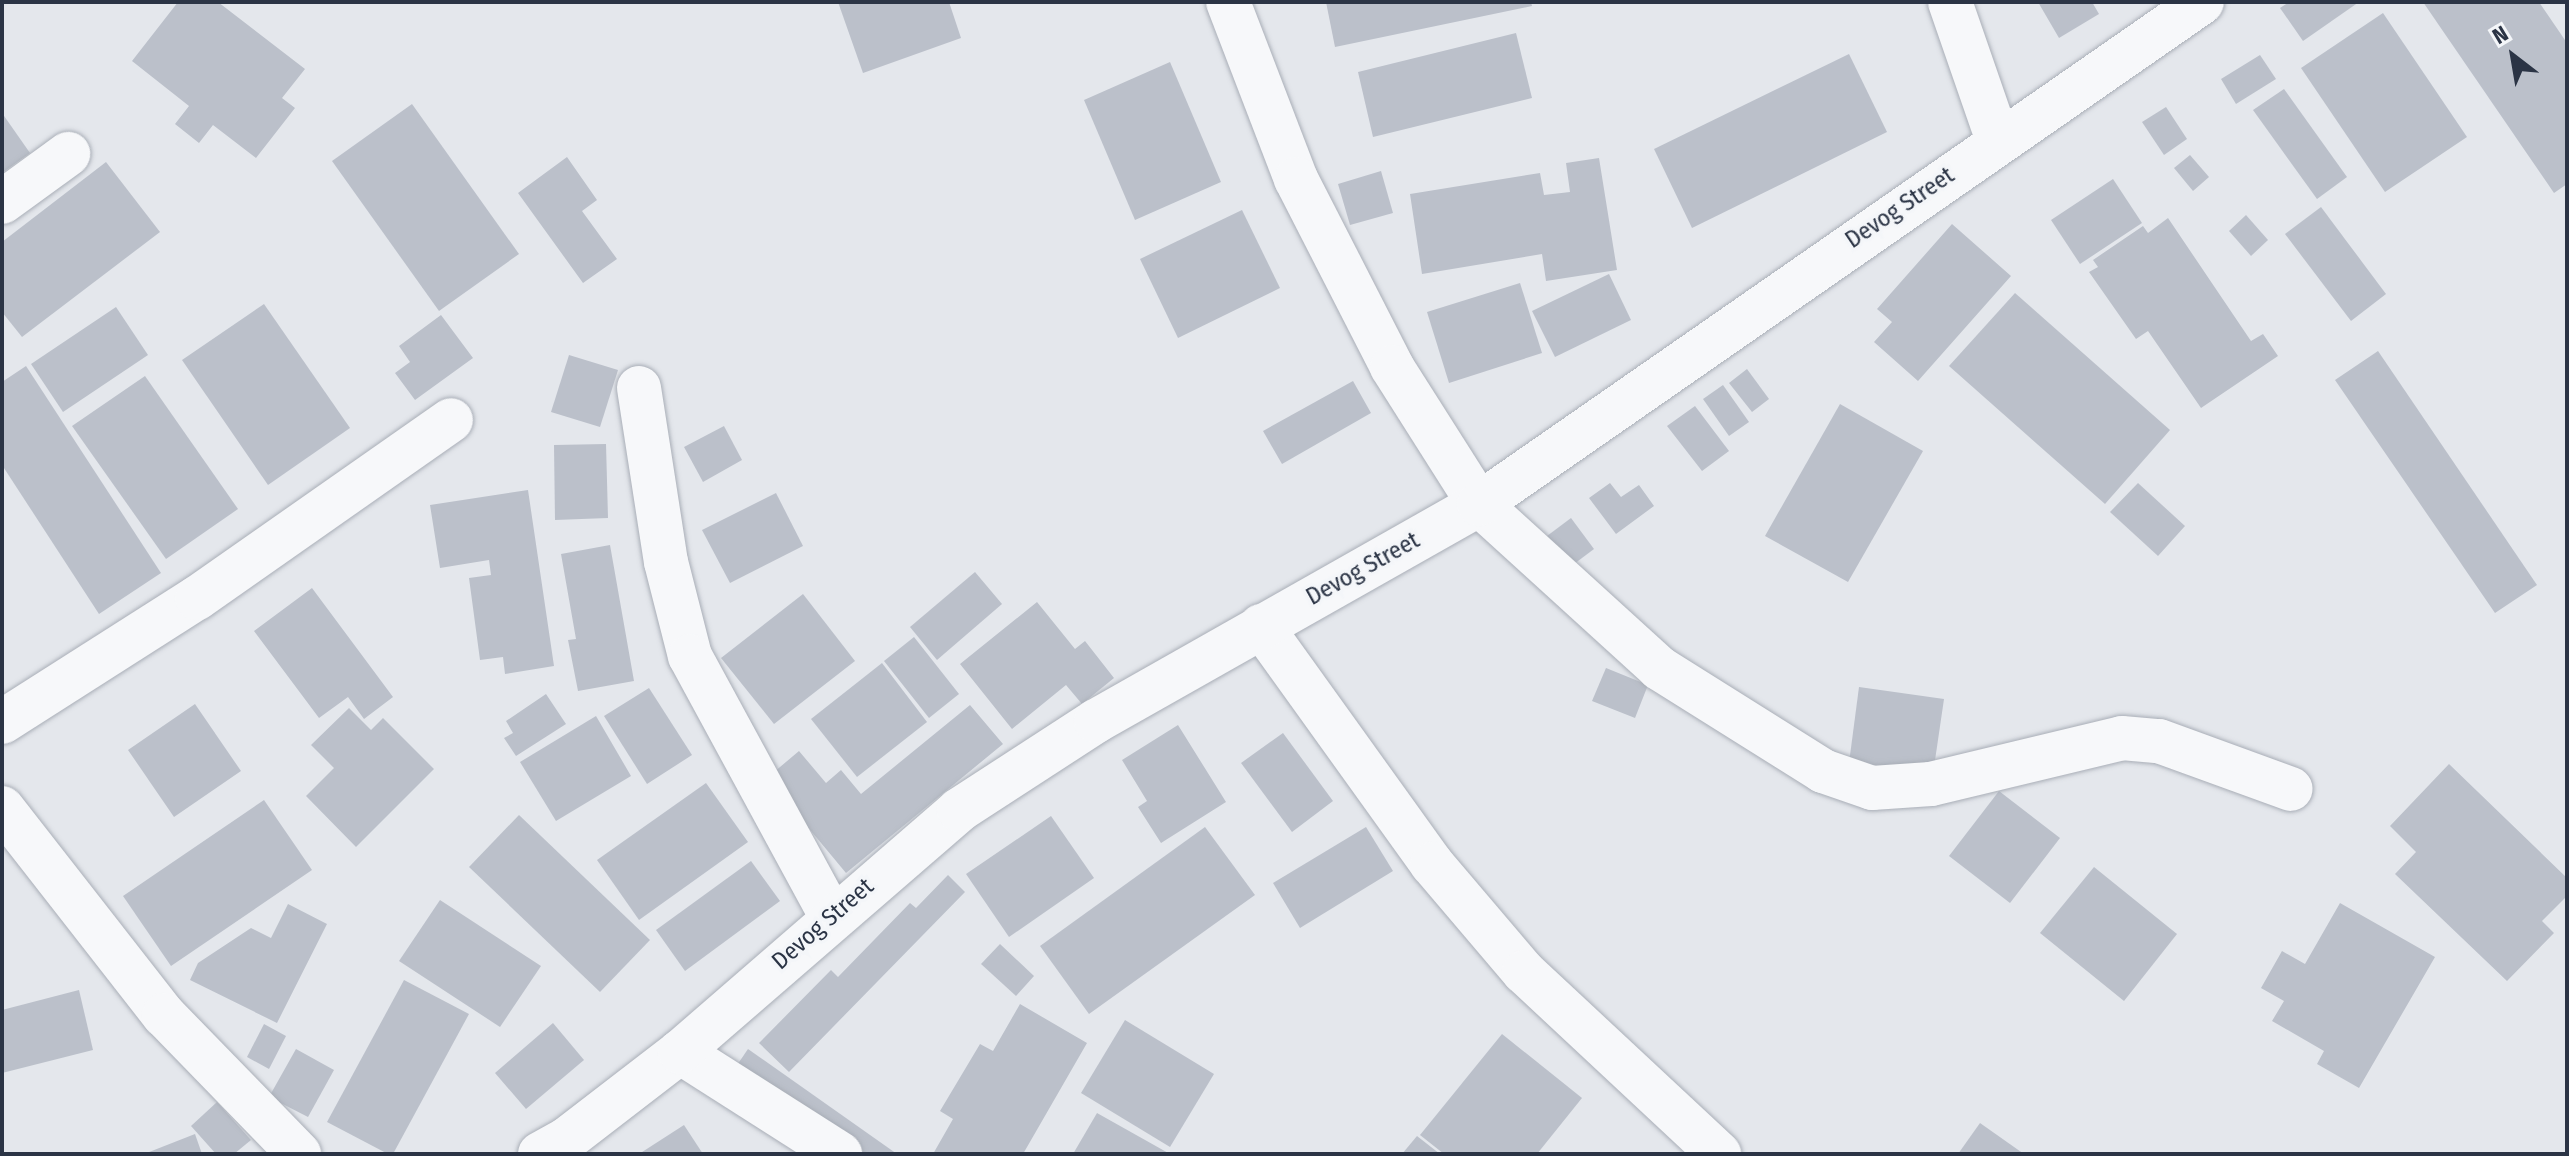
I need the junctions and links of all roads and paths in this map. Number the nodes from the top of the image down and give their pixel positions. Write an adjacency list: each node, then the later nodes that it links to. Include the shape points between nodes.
1 (1228, 2): 9 (street, via 1296,179 1392,367)
2 (1950, 2): 4 (street)
3 (2202, 2): 4 (street, Devog Street)
4 (1998, 141): 9 (street, Devog Street)
5 (68, 154): 6 (street)
6 (2, 202)
7 (639, 388): 14 (street, via 666,562 690,656)
8 (451, 420): 11 (street, via 197,598)
9 (1479, 504): 10 (street, Devog Street); 12 (street, via 1659,668 1823,771 1872,788 1931,784 2122,738 2159,741)
10 (1261, 626): 14 (street, Devog Street, via 1096,721 959,810); 19 (street, via 1432,864 1524,972)
11 (2, 722)
12 (2291, 789)
13 (2, 808): 16 (street, via 164,1015)
14 (831, 916): 15 (street, Devog Street)
15 (680, 1052): 17 (street, Devog Street); 18 (street)
16 (299, 1154)
17 (540, 1154)
18 (840, 1154)
19 (1719, 1154)

